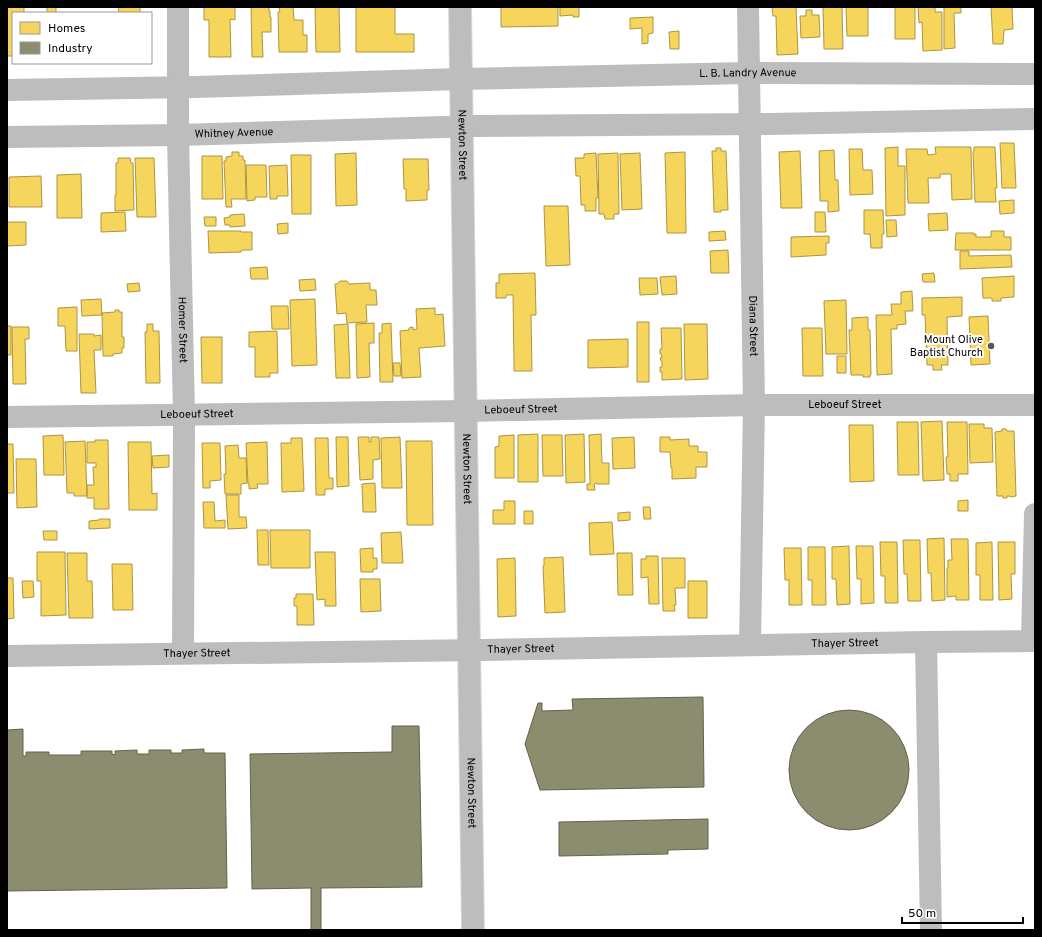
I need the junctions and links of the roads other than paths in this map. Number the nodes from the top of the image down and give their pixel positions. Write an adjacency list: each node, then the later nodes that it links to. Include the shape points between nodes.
1 (178, 7): 7 (street, Homer Street)
2 (460, 7): 6 (street, Newton Street)
3 (748, 7): 4 (street, Diana Street)
4 (749, 73): 5 (street, L. B. Landry Avenue); 6 (street, L. B. Landry Avenue); 10 (street, Diana Street)
5 (1035, 74)
6 (461, 79): 7 (street); 11 (street, Newton Street)
7 (179, 88): 8 (street); 12 (street, Homer Street)
8 (7, 90)
9 (1035, 120): 10 (street)
10 (749, 125): 11 (street); 14 (street, Diana Street)
11 (462, 126): 12 (street, Whitney Avenue); 16 (street, Newton Street)
12 (178, 135): 13 (street, Whitney Avenue); 17 (street, Homer Street)
13 (7, 137)
14 (754, 405): 15 (street, Leboeuf Street); 16 (street, Leboeuf Street); 22 (street, Diana Street)
15 (1035, 405)
16 (466, 411): 17 (street, Leboeuf Street); 23 (street, Newton Street)
17 (184, 415): 18 (street, Leboeuf Street); 24 (street, Homer Street)
18 (7, 417)
19 (1035, 514): 20 (street)
20 (1034, 641): 21 (street, Thayer Street)
21 (926, 642): 22 (street, Thayer Street); 27 (street)
22 (750, 645): 23 (street, Thayer Street)
23 (469, 650): 24 (street, Thayer Street); 26 (street, Newton Street)
24 (183, 653): 25 (street, Thayer Street)
25 (7, 656)
26 (473, 930)
27 (931, 930)

